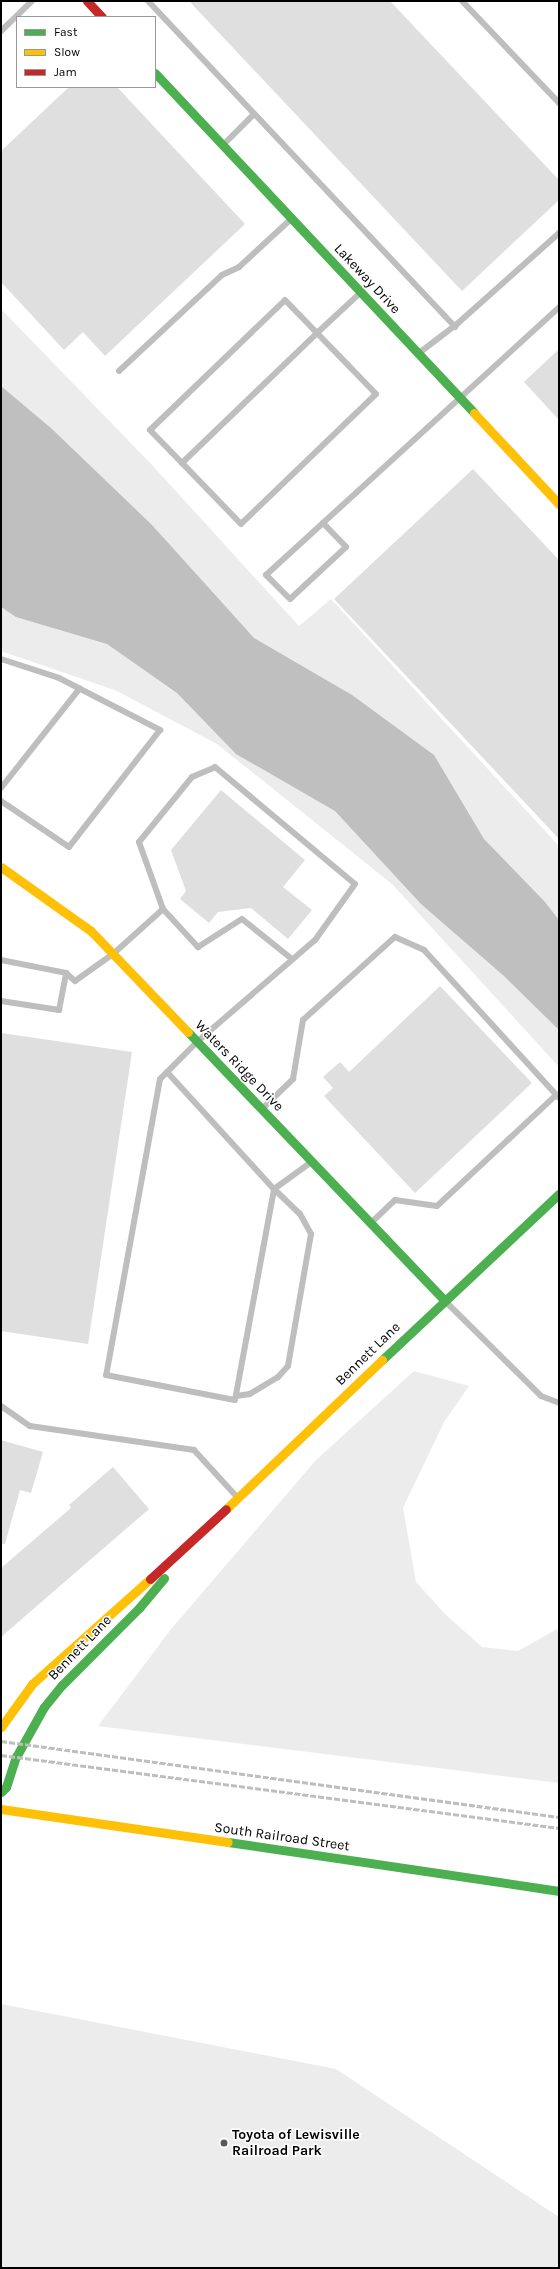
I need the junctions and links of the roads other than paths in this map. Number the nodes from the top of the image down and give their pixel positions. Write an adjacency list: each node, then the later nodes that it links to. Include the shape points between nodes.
1 (32, 1): 5 (lane)
2 (87, 1): 7 (street)
3 (148, 1): 11 (lane)
4 (462, 1): 10 (lane)
5 (16, 16)
6 (16, 16): 8 (lane)
7 (101, 16)
8 (1, 31)
9 (156, 74): 12 (street, Lakeway Drive)
10 (559, 103)
11 (254, 114): 12 (lane); 17 (lane)
12 (223, 145): 13 (street, Lakeway Drive)
13 (292, 219): 15 (street, Lakeway Drive); 20 (lane, via 239,267 222,274)
14 (559, 233): 17 (lane)
15 (361, 293): 18 (lane); 19 (street, Lakeway Drive)
16 (559, 308): 21 (lane)
17 (455, 327): 19 (lane)
18 (317, 333): 22 (lane); 22 (lane, via 285,300 150,430); 22 (lane, via 376,394 241,524)
19 (418, 354): 21 (street, Lakeway Drive)
20 (119, 371)
21 (460, 399): 23 (street, Lakeway Drive); 24 (lane)
22 (182, 463)
23 (559, 504)
24 (323, 523): 24 (lane, via 266,575 290,599 346,547)
25 (1, 659): 26 (lane, via 59,678)
26 (80, 688): 27 (lane); 28 (lane, via 160,730 69,848)
27 (1, 788)
28 (1, 801)
29 (1, 867): 31 (street, Waters Ridge Drive, via 91,931)
30 (163, 909): 31 (lane); 32 (lane, via 198,948 242,919); 32 (lane, via 139,842 192,777 214,767 355,884 315,940)
31 (113, 954): 34 (lane, via 76,981); 36 (street, Waters Ridge Drive)
32 (292, 959): 36 (lane)
33 (1, 960): 34 (lane)
34 (66, 973): 35 (lane, via 59,1010)
35 (1, 1001)
36 (197, 1042): 37 (lane); 39 (street, Waters Ridge Drive)
37 (166, 1072): 41 (lane); 45 (lane, via 160,1079 106,1375 235,1400)
38 (558, 1096): 39 (lane, via 424,950 395,937 303,1020 293,1079); 43 (lane, via 437,1206 395,1200)
39 (261, 1109): 40 (street, Waters Ridge Drive)
40 (312, 1162): 41 (lane); 43 (street, Waters Ridge Drive)
41 (274, 1189): 45 (lane); 45 (lane, via 300,1214 311,1234 288,1366 278,1377 250,1394)
42 (559, 1194): 44 (street, Bennett Lane)
43 (371, 1224): 44 (street, Waters Ridge Drive)
44 (444, 1300): 46 (lane, via 541,1396); 48 (street, Bennett Lane)
45 (236, 1396)
46 (559, 1403)
47 (1, 1406): 48 (lane, via 30,1426 194,1450)
48 (238, 1498): 49 (street, Bennett Lane)
49 (198, 1536): 50 (street, Bennett Lane, via 32,1684); 51 (street, Bennett Lane, via 139,1608 62,1685 44,1707 16,1757 6,1787)
50 (1, 1727)
51 (1, 1792)
52 (1, 1809): 53 (street, South Railroad Street)
53 (559, 1891)

